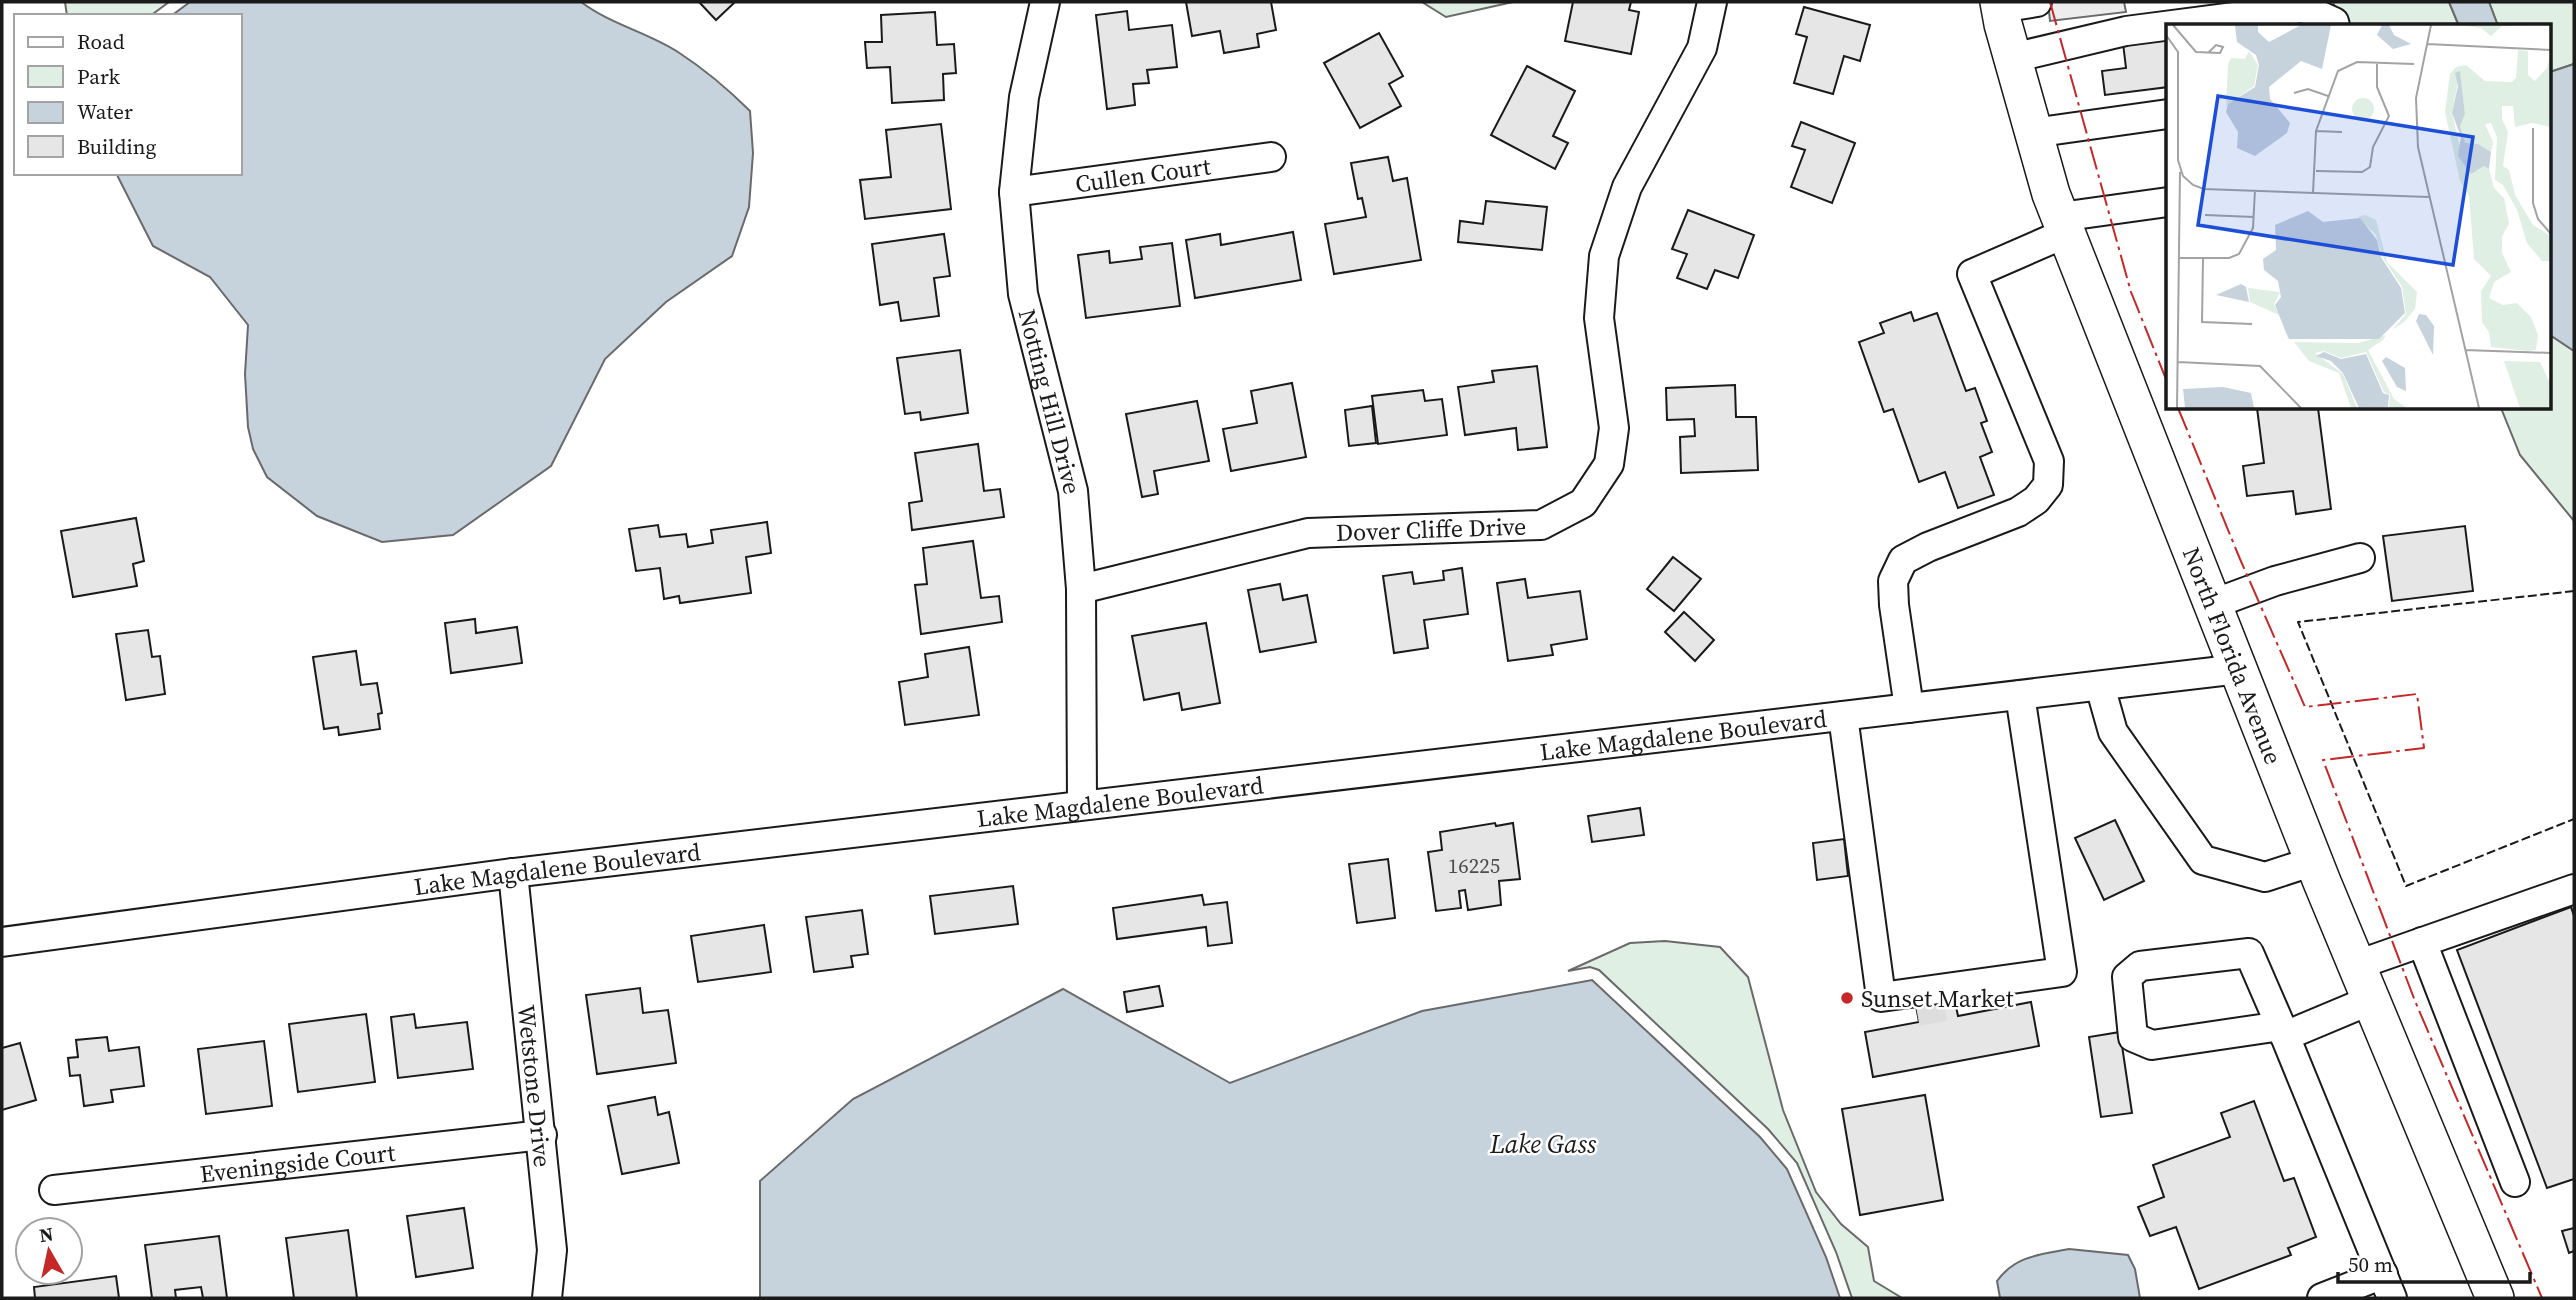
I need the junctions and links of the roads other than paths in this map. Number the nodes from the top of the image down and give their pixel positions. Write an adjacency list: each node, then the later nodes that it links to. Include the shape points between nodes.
1 (1045, 2): 12 (street, Notting Hill Drive, via 1024,97)
2 (1712, 2): 16 (street, Dover Cliffe Drive, via 1702,48 1627,187 1604,256 1599,318 1614,428 1609,464 1583,503 1541,525 1308,533)
3 (2037, 2): 4 (street)
4 (1999, 5): 8 (main road, North Florida Avenue)
5 (2180, 24): 6 (street, via 2303,8)
6 (2334, 24)
7 (2166, 26): 8 (street)
8 (2012, 58): 10 (main road, North Florida Avenue)
9 (2166, 114): 10 (street)
10 (2033, 133): 14 (main road, North Florida Avenue)
11 (1271, 157): 12 (street, Cullen Court)
12 (1014, 192): 16 (street, Notting Hill Drive, via 1023,294 1073,491)
13 (2166, 202): 14 (street)
14 (2063, 225): 17 (main road, North Florida Avenue); 21 (street, via 1972,274 2049,461 2048,485 2018,512 1903,560 1893,581 1894,606)
15 (2360, 558): 17 (street, via 2275,580)
16 (1081, 589): 23 (street, Notting Hill Drive)
17 (2213, 604): 18 (main road, North Florida Avenue)
18 (2239, 669): 19 (street, Lake Magdalene Boulevard); 24 (main road, North Florida Avenue)
19 (2100, 686): 20 (street, Lake Magdalene Boulevard); 24 (street, via 2113,732 2203,860 2265,877)
20 (2020, 695): 21 (street, Lake Magdalene Boulevard); 22 (street, via 2063,972 1913,1002 1881,997)
21 (1909, 708): 22 (street, Lake Magdalene Boulevard)
22 (1843, 716): 23 (street, Lake Magdalene Boulevard)
23 (1082, 804): 25 (street, Lake Magdalene Boulevard)
24 (2314, 861): 29 (main road, North Florida Avenue)
25 (513, 873): 27 (street, Lake Magdalene Boulevard); 32 (street, Wetstone Drive)
26 (2574, 889): 28 (street)
27 (2, 942)
28 (2422, 942): 29 (street); 33 (street)
29 (2357, 965): 30 (main road, North Florida Avenue)
30 (2371, 1000): 31 (street); 38 (main road, North Florida Avenue)
31 (2283, 1031): 31 (street, via 2249,953 2140,966 2127,978 2133,1037 2152,1045); 35 (street)
32 (542, 1135): 34 (street, Eveningside Court); 36 (street, Wetstone Drive, via 552,1250)
33 (2515, 1182)
34 (54, 1190)
35 (2388, 1286): 37 (street)
36 (547, 1298)
37 (2322, 1298)
38 (2495, 1298)

